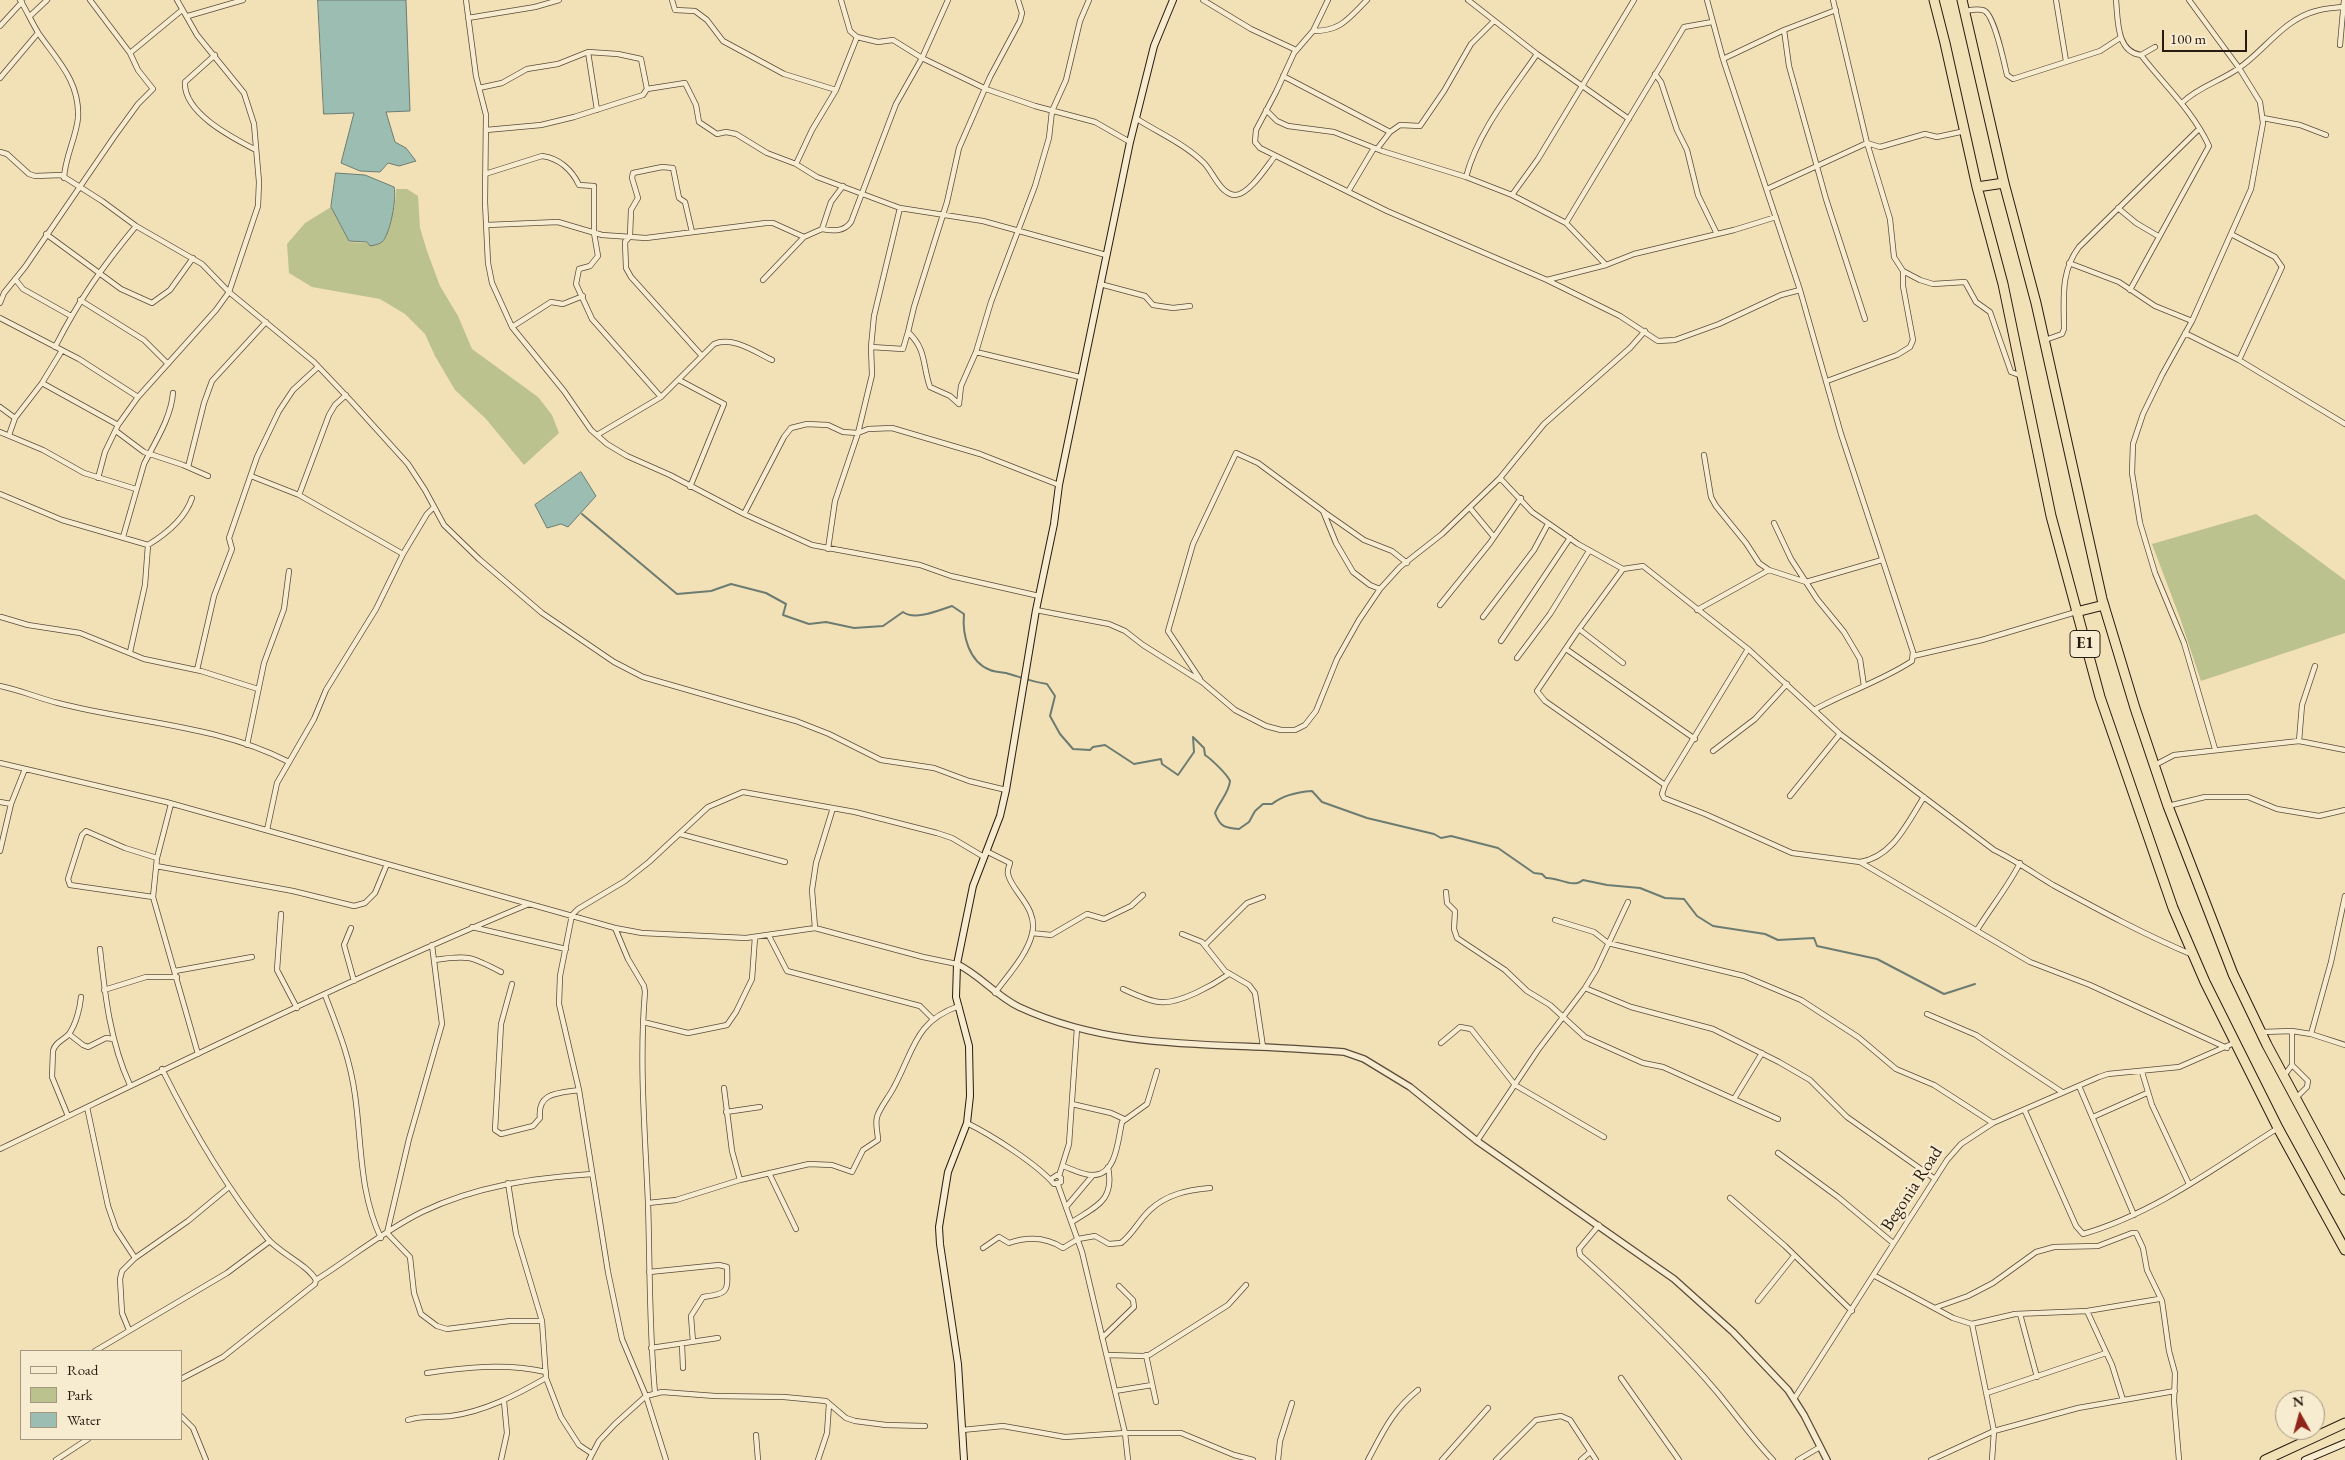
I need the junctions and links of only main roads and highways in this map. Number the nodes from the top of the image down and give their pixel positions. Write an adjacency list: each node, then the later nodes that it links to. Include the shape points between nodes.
1 (1173, 0): 12 (main road, via 1154,46 1130,142 1059,485 1006,790 1000,816 973,886 957,964 955,986 971,1065 967,1124 948,1172 940,1244 958,1364)
2 (1934, 0): 5 (highway, E1)
3 (1962, 0): 4 (highway, E1)
4 (2004, 183): 5 (highway); 6 (highway, E1, via 2044,340)
5 (1976, 187): 7 (highway, E1, via 2003,284 2052,516)
6 (2104, 605): 7 (highway); 8 (highway, E1, via 2168,806 2226,956 2260,1032)
7 (2076, 612): 9 (highway, E1, via 2100,697 2144,825 2230,1045)
8 (2345, 1190)
9 (2345, 1250)
10 (2345, 1423): 13 (highway)
11 (2345, 1444): 14 (main road)
12 (964, 1460)
13 (2264, 1460)
14 (2305, 1460)

